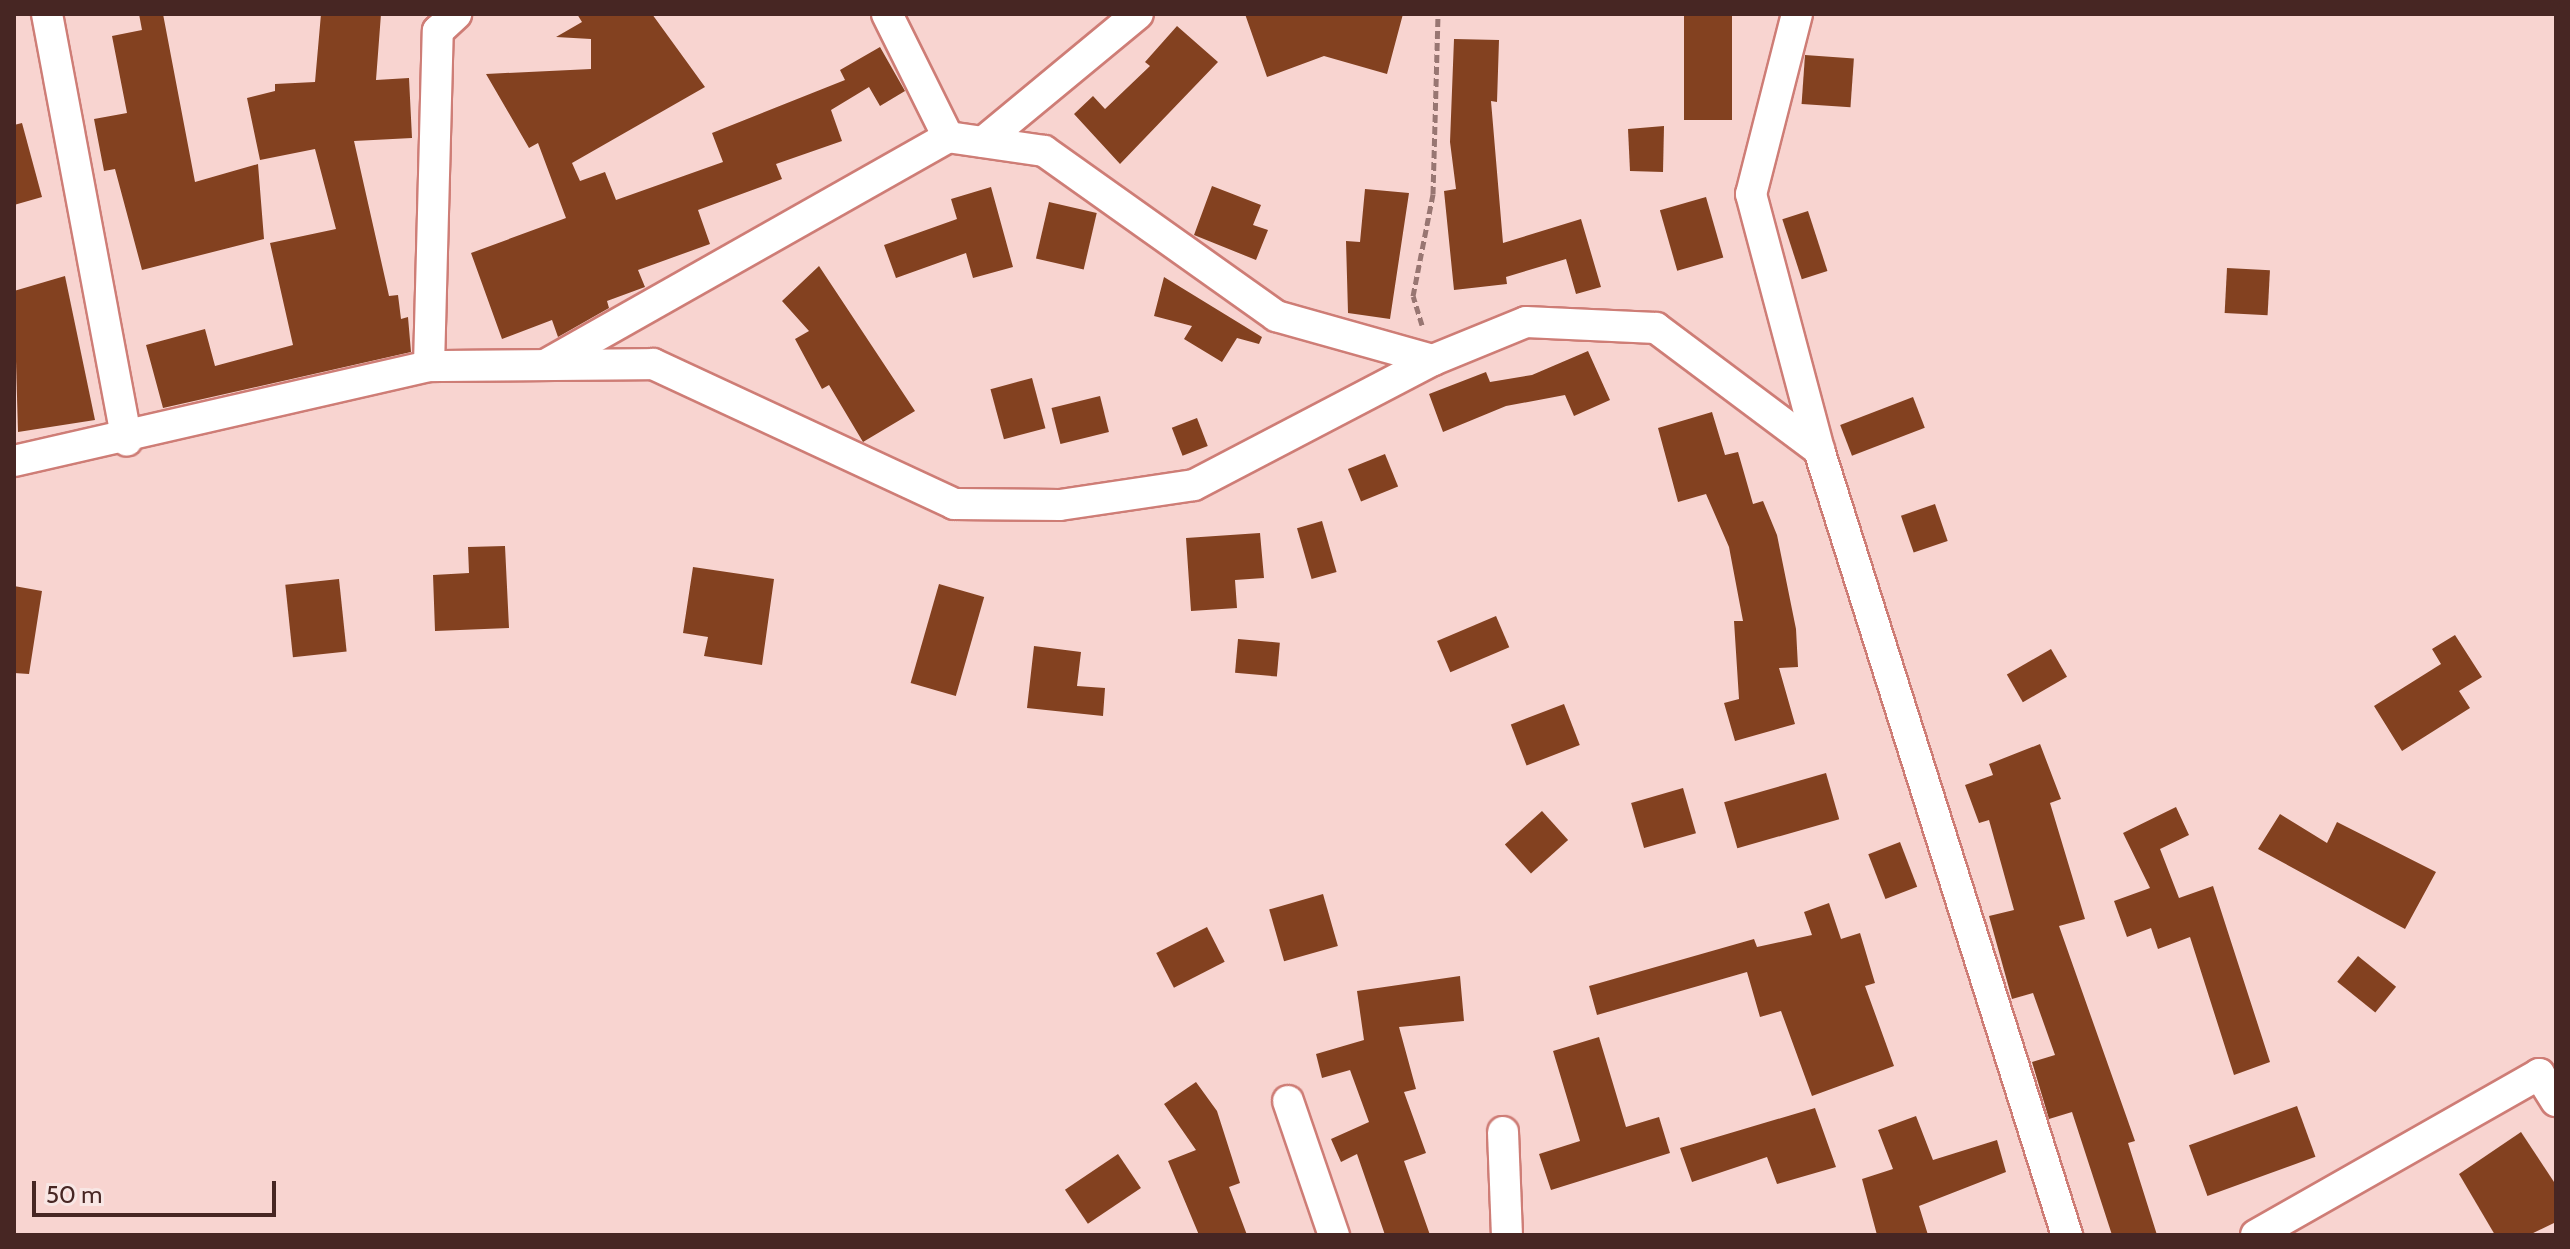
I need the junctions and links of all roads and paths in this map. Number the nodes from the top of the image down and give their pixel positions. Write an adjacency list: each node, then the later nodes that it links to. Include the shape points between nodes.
1 (47, 14): 12 (street)
2 (456, 14): 11 (street, via 438,31)
3 (887, 14): 7 (street)
4 (1138, 14): 8 (street)
5 (1438, 14): 9 (path, via 1433,194 1413,296)
6 (1797, 14): 13 (street, via 1751,194)
7 (948, 137): 8 (street); 10 (street)
8 (983, 142): 9 (street, via 1044,151 1276,316)
9 (1433, 360): 10 (street, via 1194,485 1060,505 954,504 653,364); 13 (street, via 1526,322 1656,328)
10 (544, 365): 11 (street)
11 (429, 366): 12 (street)
12 (127, 441): 14 (street)
13 (1819, 450): 20 (street)
14 (14, 461)
15 (1288, 1101): 18 (street)
16 (2556, 1101): 21 (street, via 2539,1074)
17 (1503, 1132): 19 (street)
18 (1334, 1235)
19 (1507, 1235)
20 (2067, 1235)
21 (2256, 1235)

